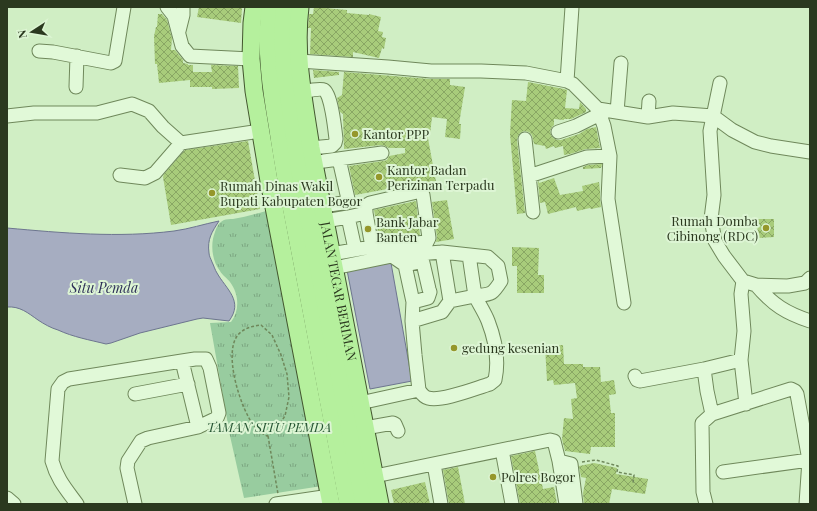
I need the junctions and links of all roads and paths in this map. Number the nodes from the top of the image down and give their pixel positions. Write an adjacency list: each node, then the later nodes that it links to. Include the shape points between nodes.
1 (124, 7): 11 (street, via 116,61 111,63)
2 (167, 7): 9 (street, via 174,16)
3 (183, 7): 9 (street)
4 (254, 7): 12 (main road, JALAN TEGAR BERIMAN)
5 (270, 7): 36 (main road, JALAN TEGAR BERIMAN, via 270,81)
6 (284, 7): 33 (main road, JALAN TEGAR BERIMAN, via 284,65)
7 (300, 7): 13 (main road, JALAN TEGAR BERIMAN)
8 (572, 7): 15 (street)
9 (179, 33): 12 (street, via 182,46 190,56)
10 (39, 50): 11 (street)
11 (77, 56): 17 (street)
12 (251, 59): 25 (main road, JALAN TEGAR BERIMAN)
13 (299, 61): 15 (street, via 431,71 526,73); 18 (main road, JALAN TEGAR BERIMAN)
14 (621, 63): 21 (street)
15 (567, 81): 20 (street, via 573,84)
16 (720, 83): 23 (street)
17 (76, 87)
18 (302, 92): 33 (main road, JALAN TEGAR BERIMAN); 33 (street, via 321,90 328,94 336,139 332,146)
19 (649, 101): 24 (street)
20 (599, 112): 21 (street); 26 (street, via 576,126); 31 (street)
21 (617, 112): 24 (street)
22 (7, 116): 28 (street, via 34,113 97,113 132,104 149,112)
23 (713, 116): 24 (street, via 673,113); 29 (street, via 755,142); 49 (street, via 710,131 714,195 711,219 715,241)
24 (648, 117)
25 (260, 131): 28 (street); 36 (main road, JALAN TEGAR BERIMAN)
26 (558, 132)
27 (525, 139): 35 (street)
28 (181, 143): 34 (street, via 155,172 145,178)
29 (810, 152)
30 (382, 153): 32 (street)
31 (610, 156): 35 (street, via 587,157); 54 (street, via 608,199)
32 (339, 159): 33 (street); 39 (street, via 348,199)
33 (308, 160): 39 (main road, JALAN TEGAR BERIMAN); 57 (main road, JALAN TEGAR BERIMAN)
34 (120, 175)
35 (529, 176): 37 (street)
36 (277, 180): 57 (main road, JALAN TEGAR BERIMAN); 80 (main road, JALAN TEGAR BERIMAN)
37 (533, 212)
38 (366, 213): 40 (street); 41 (street); 41 (street, via 366,206 370,203 417,192 423,195 429,238 427,242)
39 (324, 214): 40 (street); 46 (main road, JALAN TEGAR BERIMAN)
40 (348, 218): 42 (street)
41 (372, 247): 42 (street)
42 (355, 249): 46 (street)
43 (442, 252): 44 (street); 45 (street); 52 (street)
44 (469, 255): 51 (street); 51 (street, via 488,257 498,266 501,281 493,292)
45 (392, 256): 46 (street); 47 (street)
46 (333, 261): 65 (main road, JALAN TEGAR BERIMAN)
47 (405, 265): 53 (street); 53 (street, via 423,263 430,292 428,298)
48 (810, 278): 50 (street, via 805,283 788,286)
49 (743, 281): 50 (street); 58 (street, via 741,294 744,331)
50 (756, 286): 56 (street, via 775,304)
51 (475, 296): 52 (street); 63 (street, via 488,321 496,348 495,380 490,384 441,399 427,398)
52 (450, 301): 55 (street, via 442,312)
53 (413, 302): 55 (street)
54 (624, 303)
55 (412, 321): 63 (street)
56 (810, 321)
57 (321, 322): 65 (main road, JALAN TEGAR BERIMAN); 86 (main road, JALAN TEGAR BERIMAN)
58 (741, 360): 60 (street); 66 (street)
59 (182, 361): 62 (street); 68 (street, via 206,360 210,368 219,413 217,418); 82 (street, via 63,382 58,389 52,461 60,481)
60 (704, 369): 61 (street, via 640,381); 67 (street)
61 (635, 376)
62 (188, 384): 64 (street); 68 (street)
63 (419, 390): 65 (street)
64 (135, 394)
65 (353, 404): 69 (main road, JALAN TEGAR BERIMAN); 87 (main road, JALAN TEGAR BERIMAN)
66 (746, 404): 67 (street); 73 (street, via 788,390 795,391)
67 (712, 414): 93 (street, via 702,423 703,492)
68 (198, 427): 83 (street, via 141,441 128,461 127,468)
69 (365, 428): 70 (street, via 394,422); 77 (main road, JALAN TEGAR BERIMAN)
70 (398, 431)
71 (268, 436): 71 (path, via 285,416 288,397 287,374 272,335 261,325 251,326 240,332 233,344 232,361 244,409 254,426); 85 (path)
72 (502, 450): 74 (street, via 550,440 554,442); 75 (street); 90 (street)
73 (809, 460): 76 (street); 94 (street)
74 (565, 462): 78 (path, via 596,460 618,466 617,472 634,475); 91 (street); 92 (street)
75 (434, 464): 77 (street); 89 (street)
76 (723, 472)
77 (375, 476): 88 (main road, JALAN TEGAR BERIMAN)
78 (634, 483)
79 (7, 498): 81 (street)
80 (330, 500): 85 (street)
81 (14, 504)
82 (77, 504)
83 (135, 504)
84 (276, 504): 85 (street)
85 (279, 504)
86 (348, 504)
87 (364, 504)
88 (380, 504)
89 (441, 504)
90 (512, 504)
91 (566, 504)
92 (576, 504)
93 (706, 504)
94 (806, 504)

